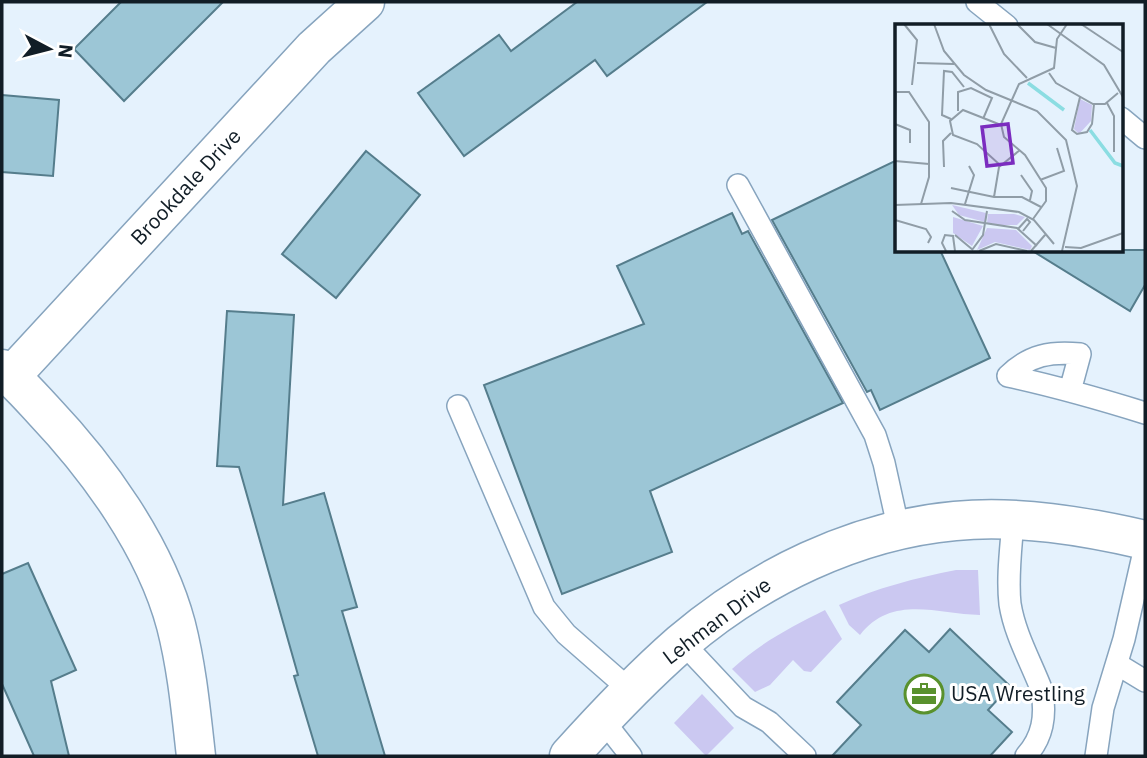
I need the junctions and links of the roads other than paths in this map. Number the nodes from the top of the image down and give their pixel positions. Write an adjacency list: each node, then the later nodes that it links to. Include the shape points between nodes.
1 (365, 2): 7 (street, Brookdale Drive, via 314,48)
2 (977, 2): 3 (lane)
3 (1004, 24)
4 (1122, 119): 5 (lane)
5 (1145, 138)
6 (738, 185): 12 (lane, via 875,435)
7 (6, 373): 20 (street, via 93,467 153,566 175,623 189,687)
8 (1070, 391): 10 (lane)
9 (458, 406): 18 (lane, via 544,607 566,634)
10 (1145, 413)
11 (1013, 521): 12 (street, Lehman Drive, via 954,521); 13 (street, Lehman Drive, via 1102,530); 24 (lane, via 1010,603 1044,702 1042,732)
12 (899, 531): 15 (street, Lehman Drive, via 782,573)
13 (1145, 540)
14 (1145, 547): 16 (lane)
15 (682, 642): 18 (street, Lehman Drive); 23 (lane, via 743,708 769,722)
16 (1116, 664): 17 (lane); 25 (lane)
17 (1145, 681)
18 (630, 690): 19 (street, Lehman Drive)
19 (602, 719): 21 (street, Lehman Drive); 22 (lane)
20 (196, 756)
21 (569, 756)
22 (631, 756)
23 (805, 756)
24 (1026, 756)
25 (1096, 756)

